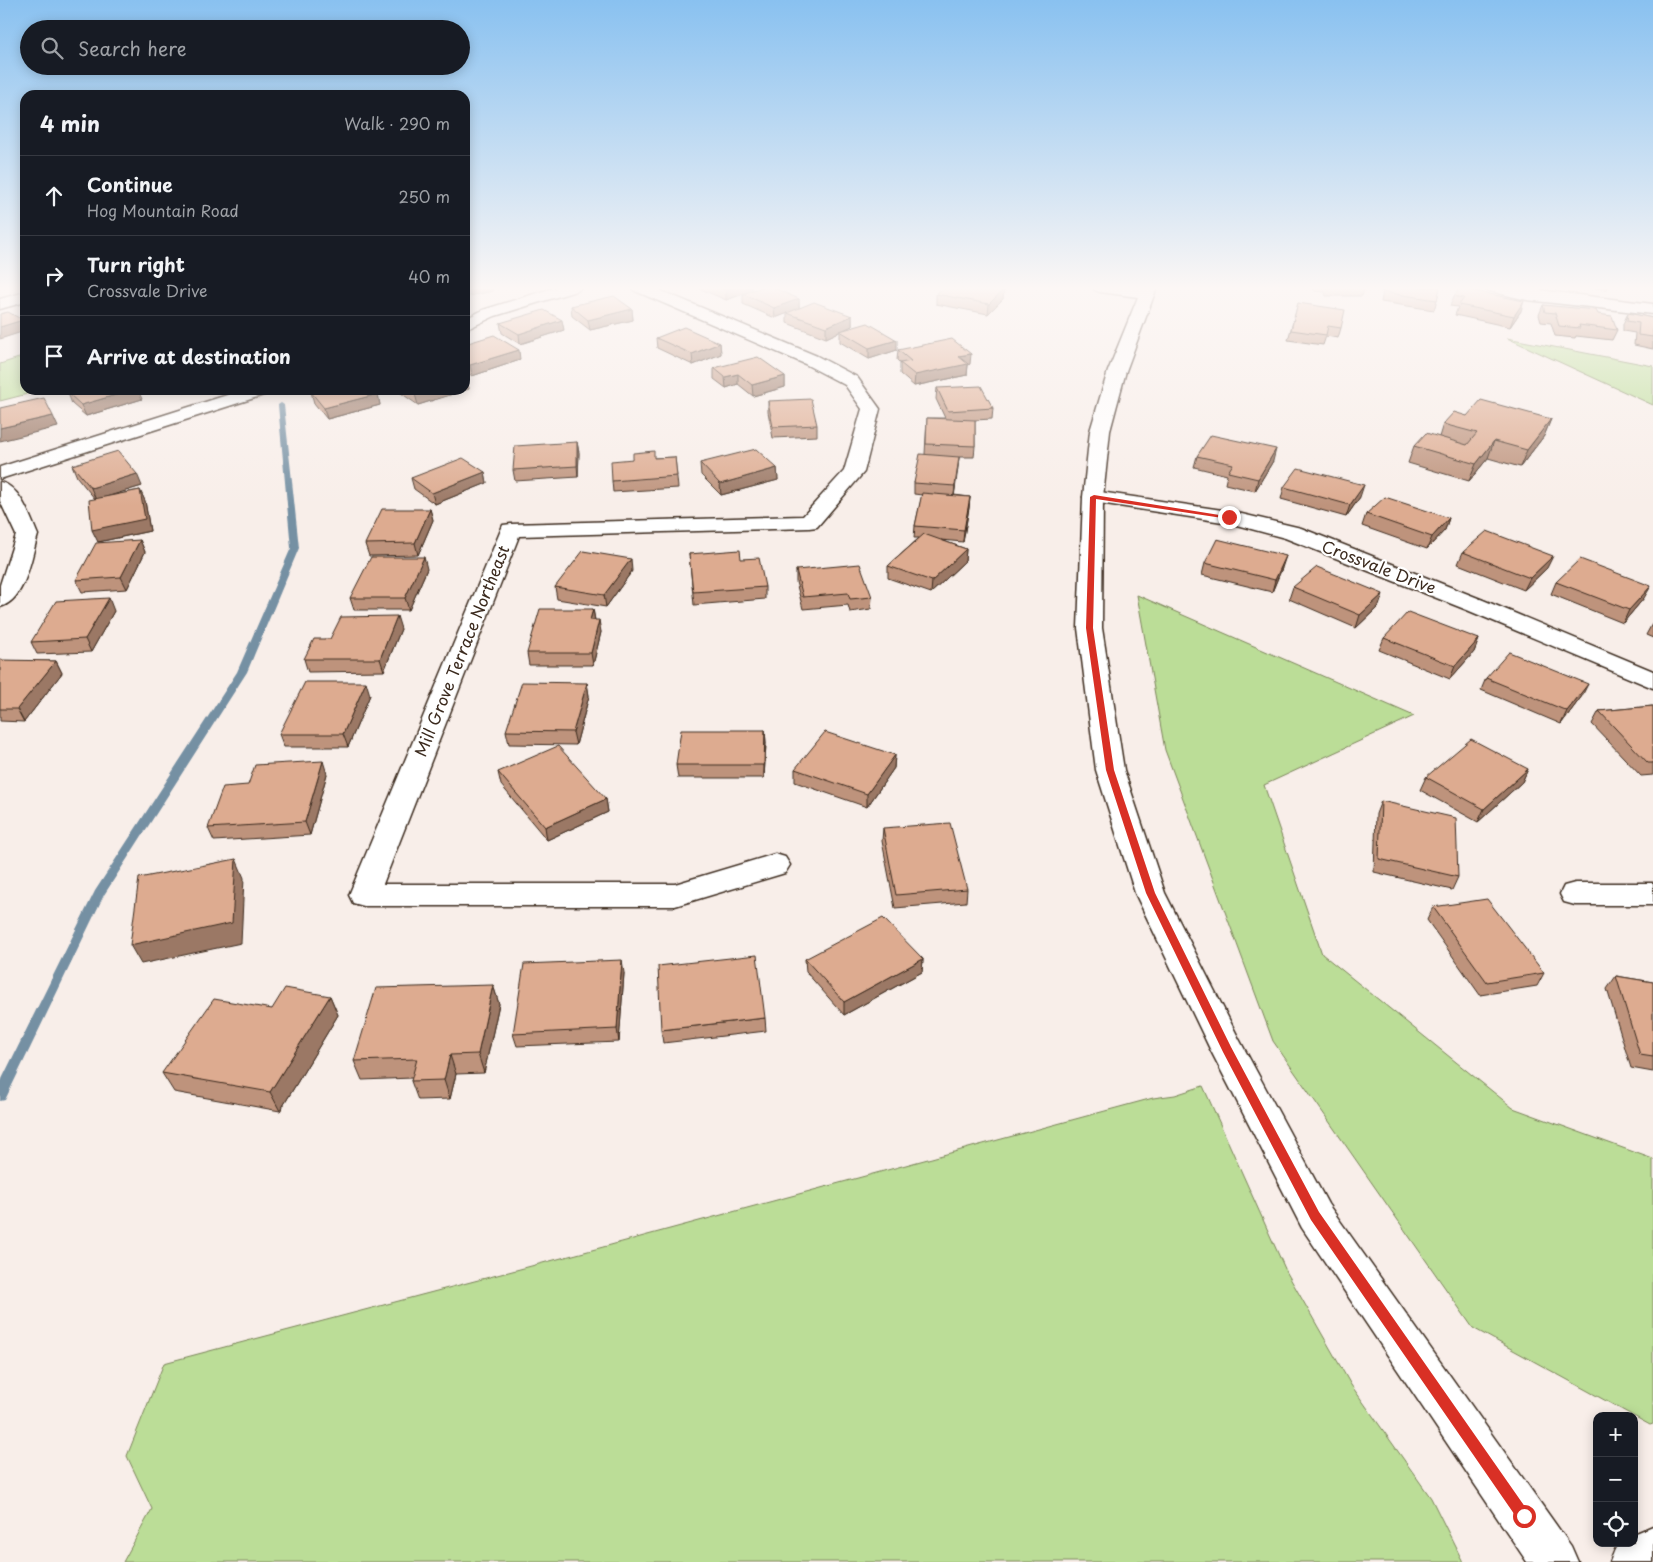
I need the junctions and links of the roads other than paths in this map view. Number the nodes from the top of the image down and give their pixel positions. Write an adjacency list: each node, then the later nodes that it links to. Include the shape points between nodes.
1 (811, 360): 9 (street, Mill Grove Terrace Northeast, via 851,381 871,409 854,472 809,522 511,530 364,895 675,895)
2 (1121, 360): 6 (street, via 1100,431)
3 (245, 395): 4 (street)
4 (0, 473)
5 (0, 488): 7 (street, via 12,502 27,535 11,586)
6 (1094, 497): 8 (street, Crossvale Drive, via 1229,517 1293,533 1475,604); 13 (street, via 1090,628 1107,751 1110,770 1150,893 1315,1216)
7 (0, 600)
8 (1653, 680)
9 (775, 865)
10 (1575, 894): 11 (street)
11 (1653, 894)
12 (1653, 1549): 14 (street)
13 (1555, 1562)
14 (1633, 1562)

